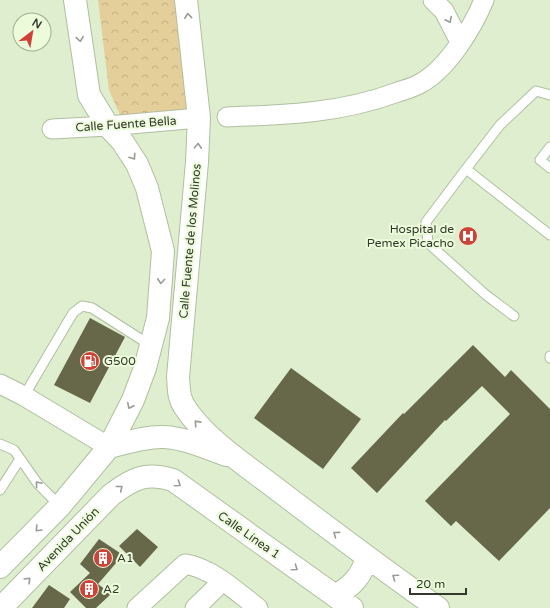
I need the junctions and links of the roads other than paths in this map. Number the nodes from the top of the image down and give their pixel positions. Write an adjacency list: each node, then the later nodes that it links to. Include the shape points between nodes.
1 (75, 0): 9 (street, Calle Fuente de los Molinos, one-way to 9, via 89,95)
2 (186, 0): 8 (street, Calle Fuente de los Molinos, one-way to 2)
3 (433, 0): 5 (street, one-way to 5, via 444,11)
4 (484, 0): 5 (street)
5 (460, 42): 7 (street, via 441,68 421,83 382,98 346,107 295,114)
6 (550, 95): 13 (lane, via 536,92 500,125)
7 (227, 117)
8 (199, 118): 9 (street, Calle Fuente Bella); 21 (street, Calle Fuente de los Molinos, one-way to 8, via 198,424 179,396 178,377 198,162)
9 (108, 126): 10 (street, Calle Fuente Bella); 16 (street, Calle Fuente de los Molinos, one-way to 16, via 122,141 137,164 147,188 163,251 158,318)
10 (52, 128)
11 (550, 147): 12 (lane, via 540,160)
12 (550, 168)
13 (466, 169): 14 (lane); 15 (lane, via 426,222 428,243 486,295)
14 (550, 236)
15 (514, 316)
16 (151, 346): 18 (lane, via 92,308 82,306 73,313); 20 (street, Calle Fuente de los Molinos, one-way to 20, via 146,368 133,400)
17 (0, 384): 18 (street)
18 (24, 396): 20 (street)
19 (0, 444): 22 (lane, via 14,450)
20 (109, 446): 21 (street, via 164,437); 25 (street)
21 (237, 458): 26 (street, one-way to 21)
22 (20, 459): 24 (lane); 25 (lane, one-way to 22, via 38,484)
23 (141, 478): 29 (street, Calle Línea 1, one-way to 29, via 157,476 173,480); 30 (street, Avenida Unión, one-way to 23, via 111,495 127,482)
24 (0, 490)
25 (60, 506): 27 (street, one-way to 27)
26 (366, 558): 29 (street, via 364,568); 34 (street, one-way to 26)
27 (0, 567)
28 (223, 581): 31 (street, via 195,565 185,564); 32 (street); 33 (street)
29 (344, 602)
30 (1, 608)
31 (137, 608)
32 (195, 608)
33 (258, 608)
34 (438, 608)

